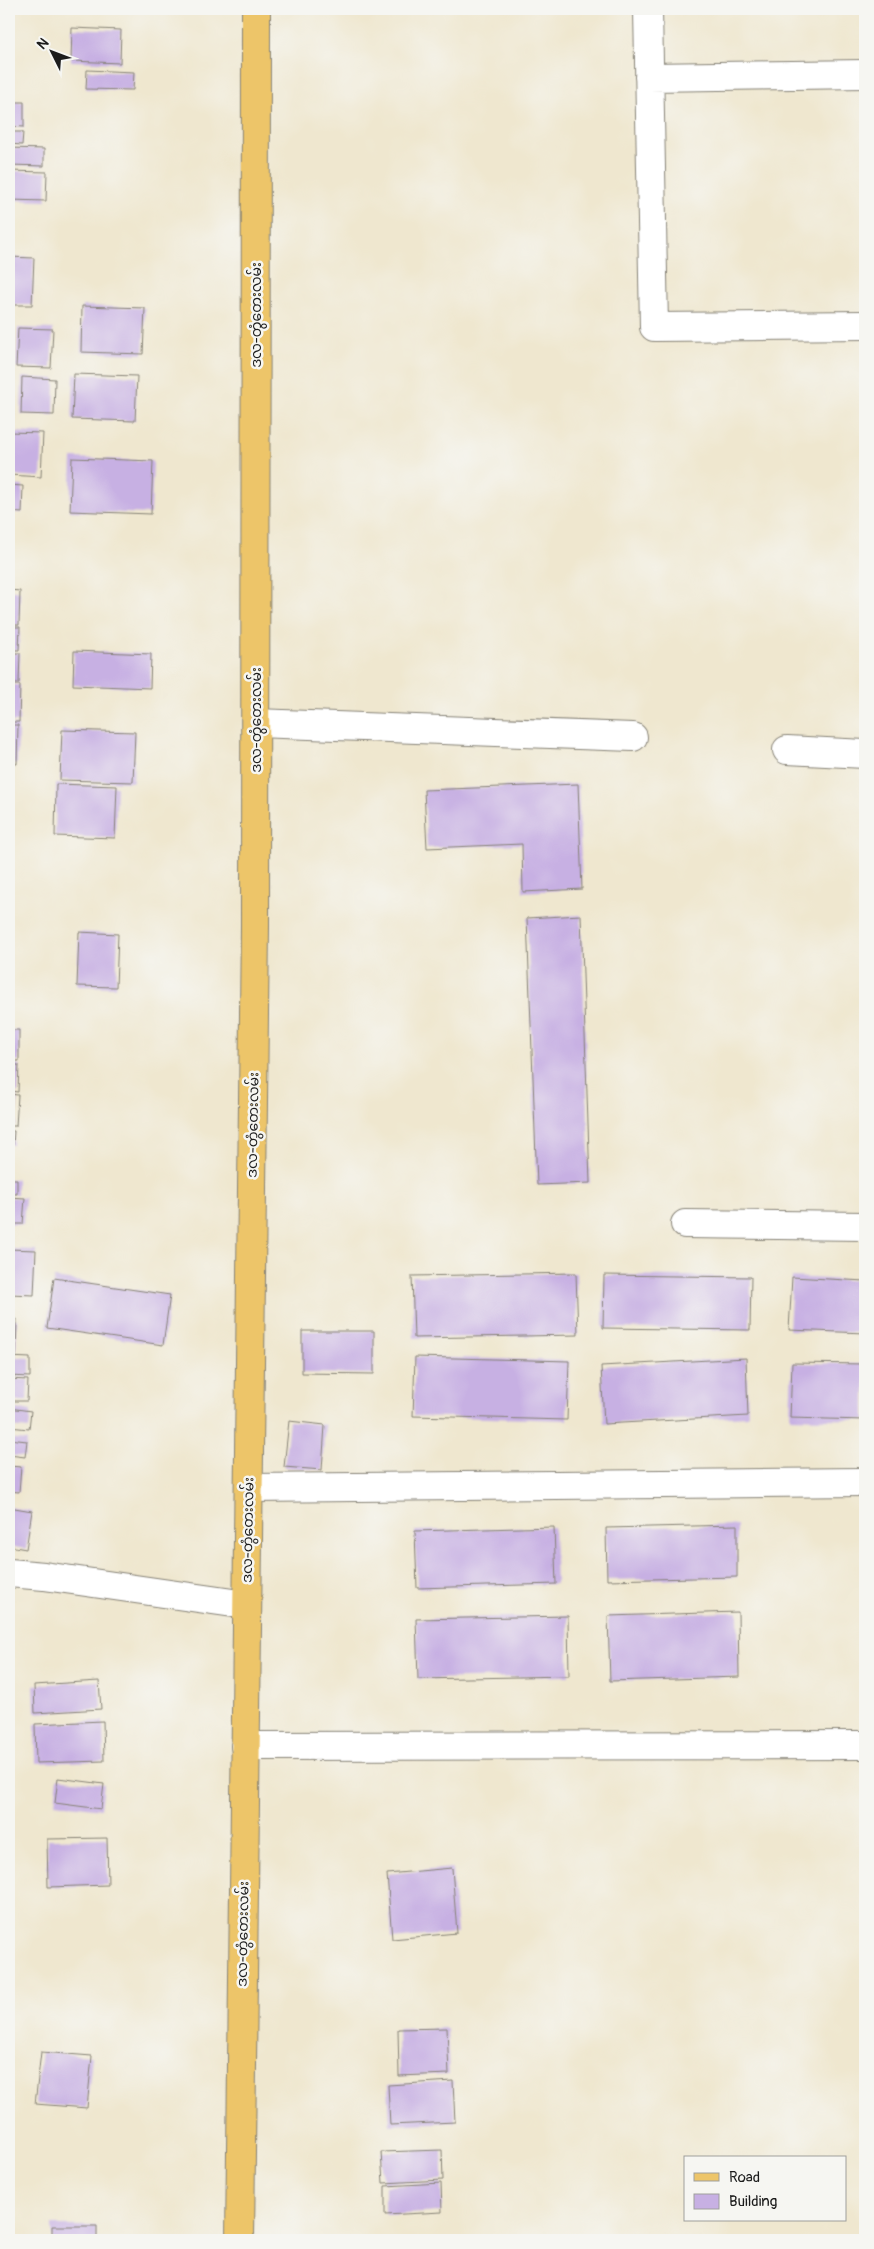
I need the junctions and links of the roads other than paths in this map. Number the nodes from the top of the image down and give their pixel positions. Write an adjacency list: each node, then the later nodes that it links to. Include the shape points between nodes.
1 (256, 9): 6 (main road, ဒလ-တွံတေးလမ်း)
2 (648, 9): 4 (street)
3 (865, 74): 4 (street)
4 (649, 77): 5 (street, via 654,327)
5 (865, 325)
6 (256, 722): 7 (street); 13 (main road, ဒလ-တွံတေးလမ်း)
7 (633, 737)
8 (787, 750): 9 (street)
9 (865, 754)
10 (685, 1224): 11 (street)
11 (865, 1226)
12 (865, 1482): 13 (street)
13 (249, 1488): 15 (main road, ဒလ-တွံတေးလမ်း)
14 (9, 1573): 15 (street)
15 (247, 1605): 17 (main road, ဒလ-တွံတေးလမ်း)
16 (865, 1745): 17 (street)
17 (246, 1746): 18 (main road, ဒလ-တွံတေးလမ်း)
18 (240, 2240)

